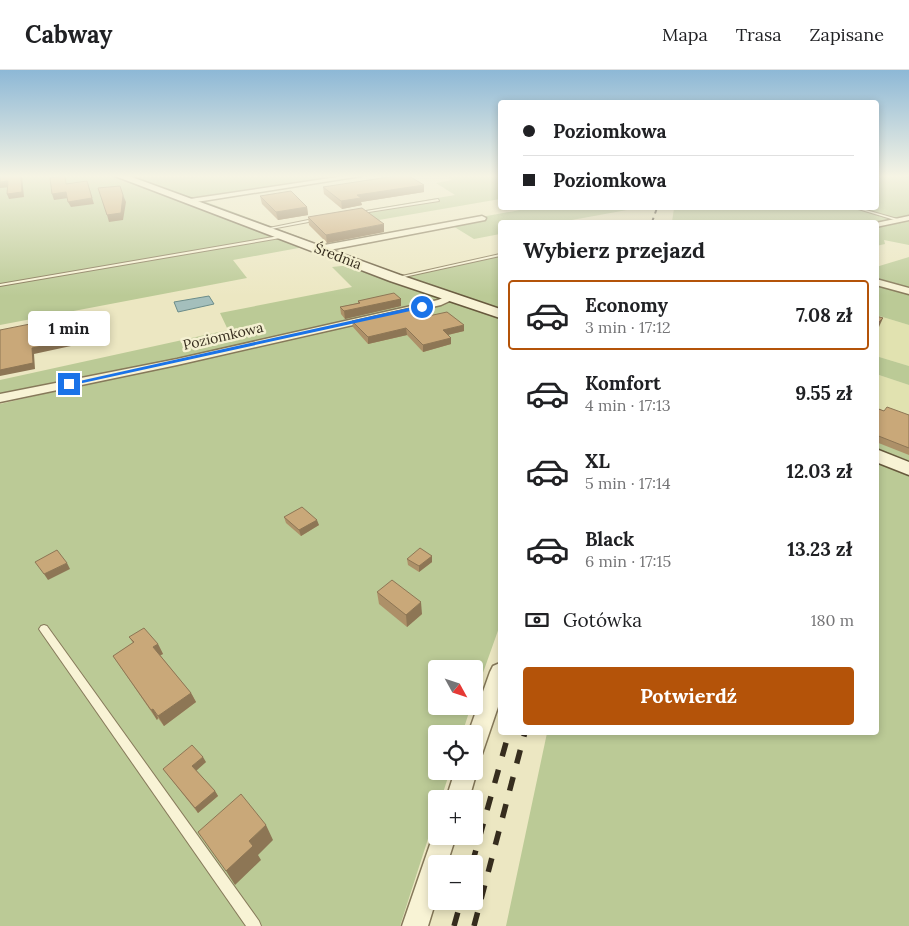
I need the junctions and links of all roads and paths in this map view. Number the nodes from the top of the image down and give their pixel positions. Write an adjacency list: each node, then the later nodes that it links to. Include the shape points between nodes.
1 (229, 216): 8 (street, Średnia)
2 (885, 216): 6 (lane)
3 (328, 218): 8 (lane)
4 (482, 218): 10 (street)
5 (909, 218): 6 (street)
6 (899, 220): 7 (street)
7 (879, 225)
8 (266, 229): 9 (street, Średnia)
9 (285, 236): 10 (street, Średnia); 14 (lane)
10 (319, 249): 12 (street, Średnia)
11 (498, 255): 12 (lane)
12 (395, 278): 16 (street, Średnia)
13 (879, 283): 15 (street)
14 (0, 285)
15 (909, 291)
16 (451, 298): 17 (street, Średnia); 18 (street, Poziomkowa, via 177,362)
17 (498, 313)
18 (0, 398)
19 (879, 457): 20 (street)
20 (909, 469)
21 (44, 629): 25 (lane)
22 (498, 678): 23 (street)
23 (482, 725)
24 (441, 845): 26 (street)
25 (254, 926)
26 (415, 926)

